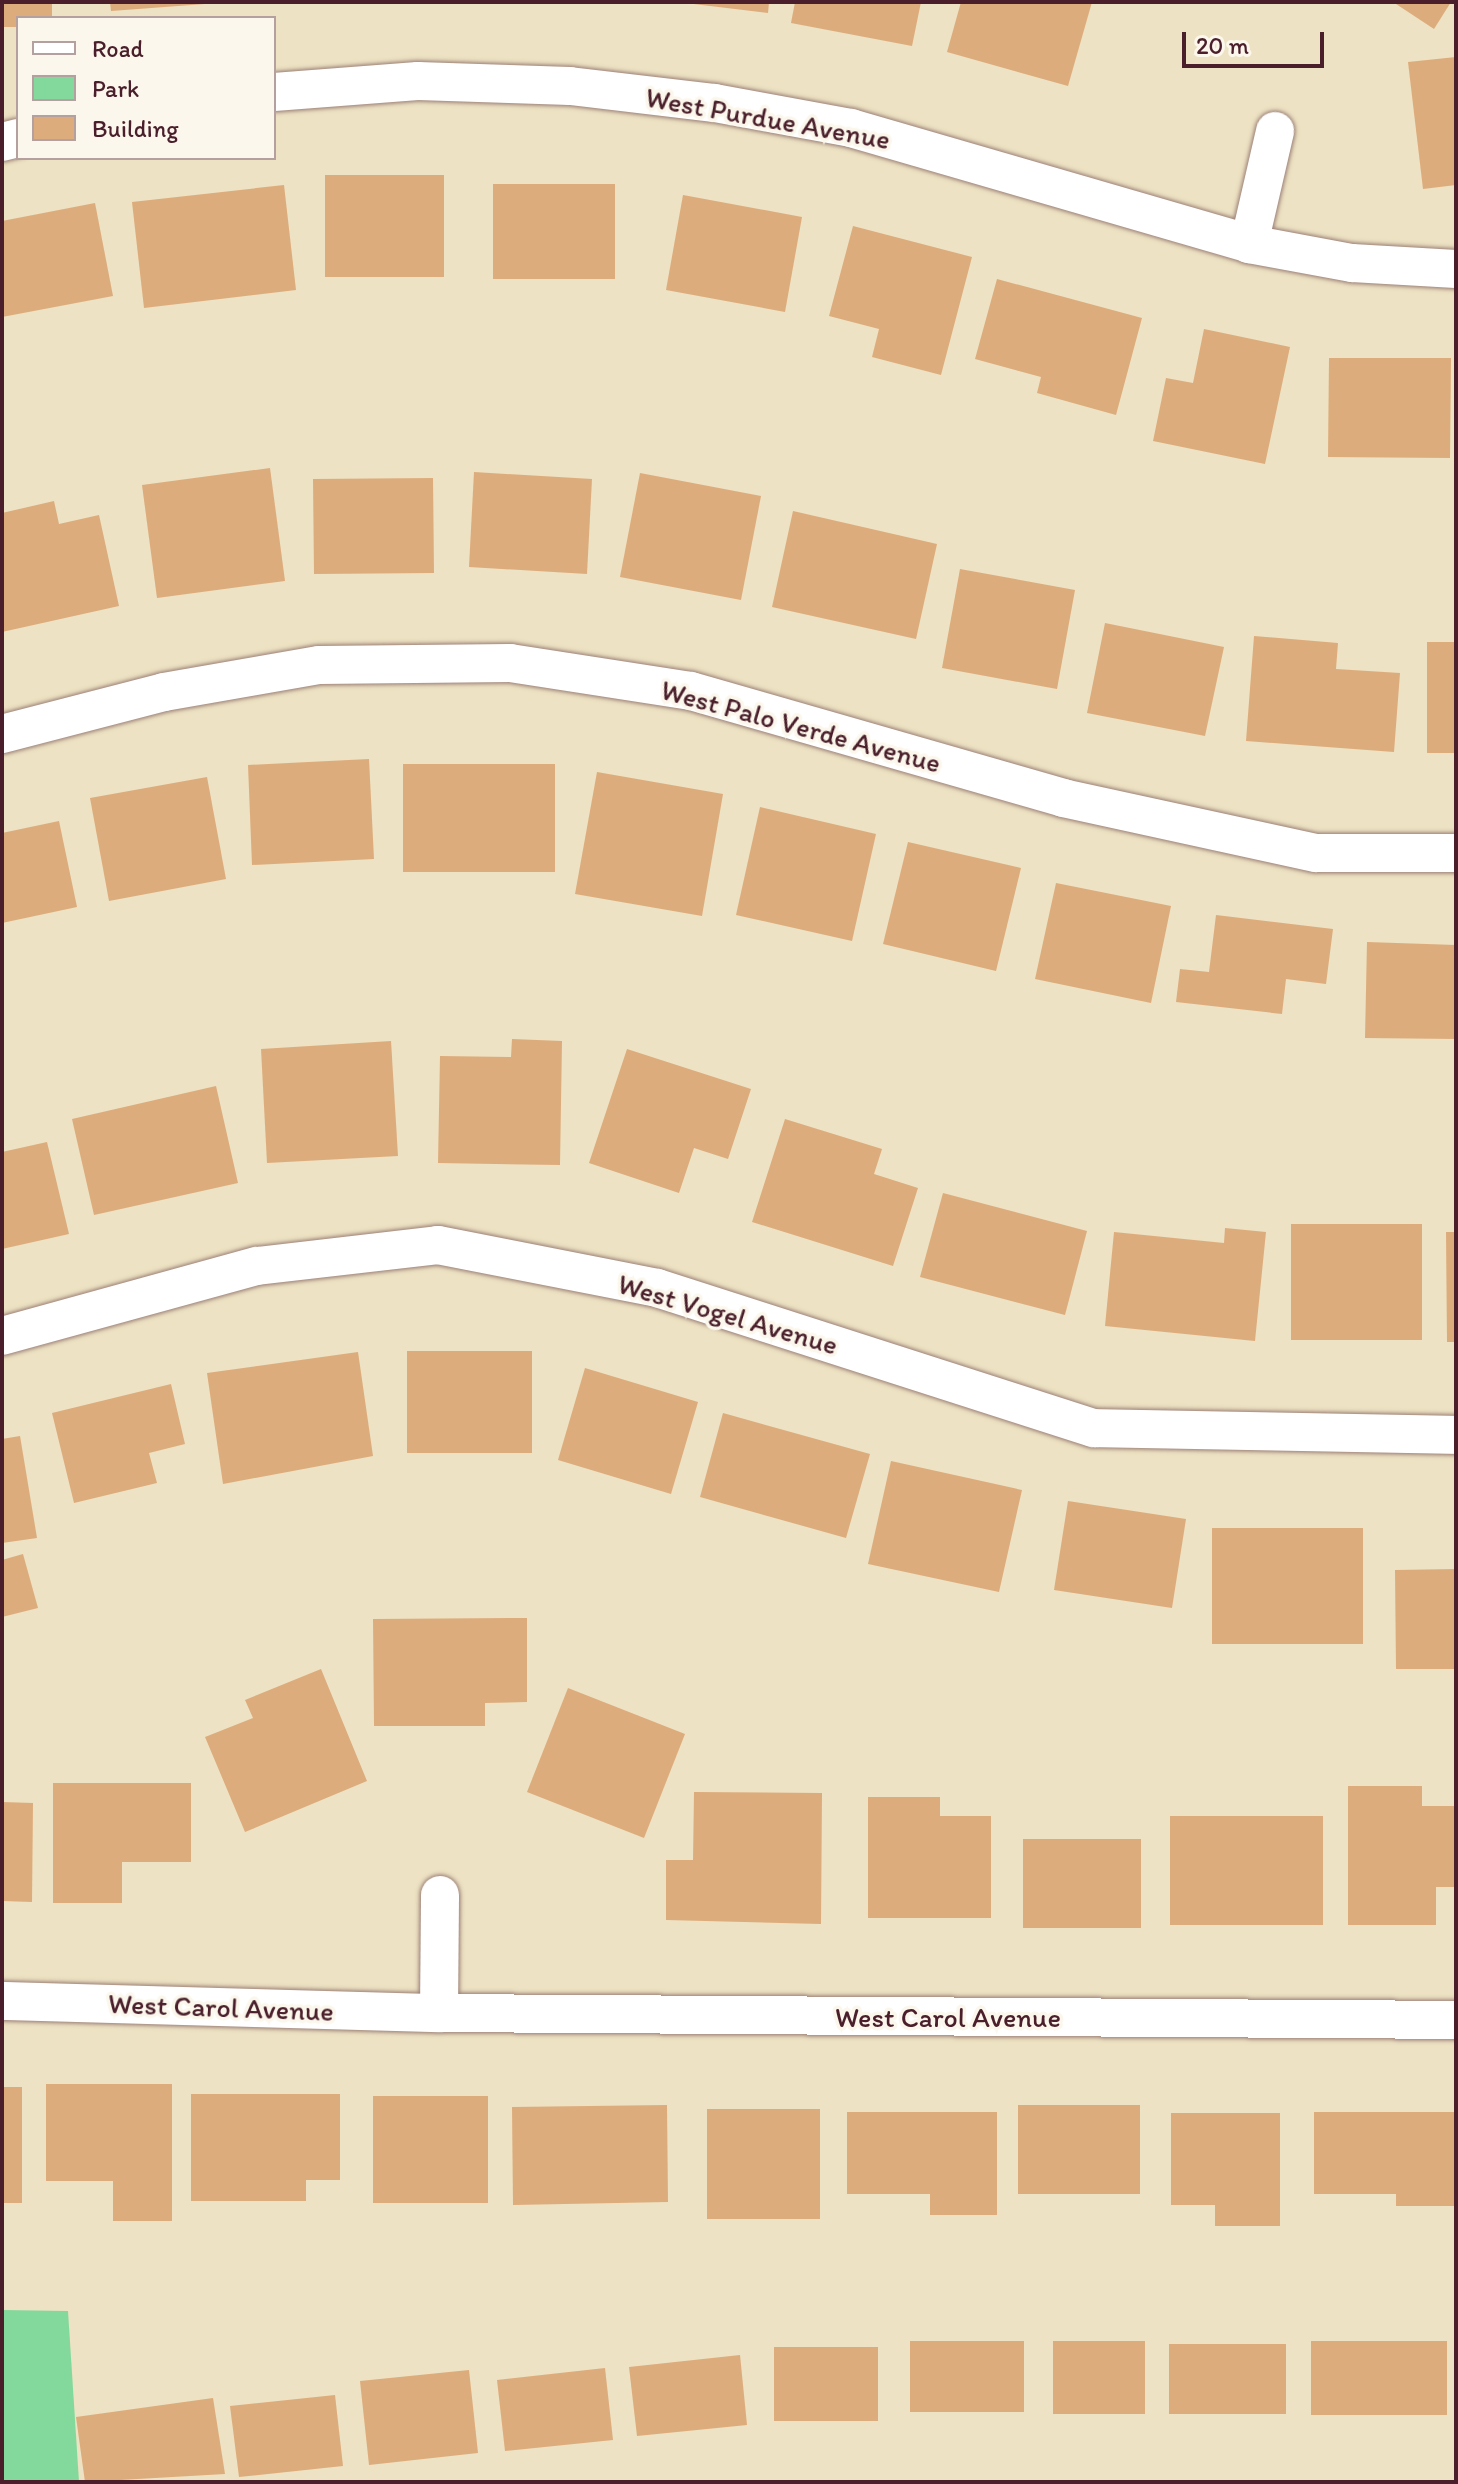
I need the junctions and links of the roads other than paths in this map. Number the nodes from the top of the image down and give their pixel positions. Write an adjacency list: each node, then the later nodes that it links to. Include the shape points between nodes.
1 (276, 92): 3 (street, West Purdue Avenue, via 418,81 570,86 715,103 851,128)
2 (1275, 131): 3 (street)
3 (1249, 244): 4 (street, West Purdue Avenue, via 1352,263)
4 (1456, 269)
5 (2, 734): 6 (street, West Palo Verde Avenue, via 164,692 319,665 510,663 691,691 1063,798 1316,853)
6 (1456, 853)
7 (2, 1336): 8 (street, West Vogel Avenue, via 257,1266 438,1245 657,1288 1094,1428)
8 (1456, 1435)
9 (440, 1895): 11 (street)
10 (2, 2001): 11 (street, West Carol Avenue)
11 (439, 2013): 12 (street, West Carol Avenue)
12 (1456, 2020)

